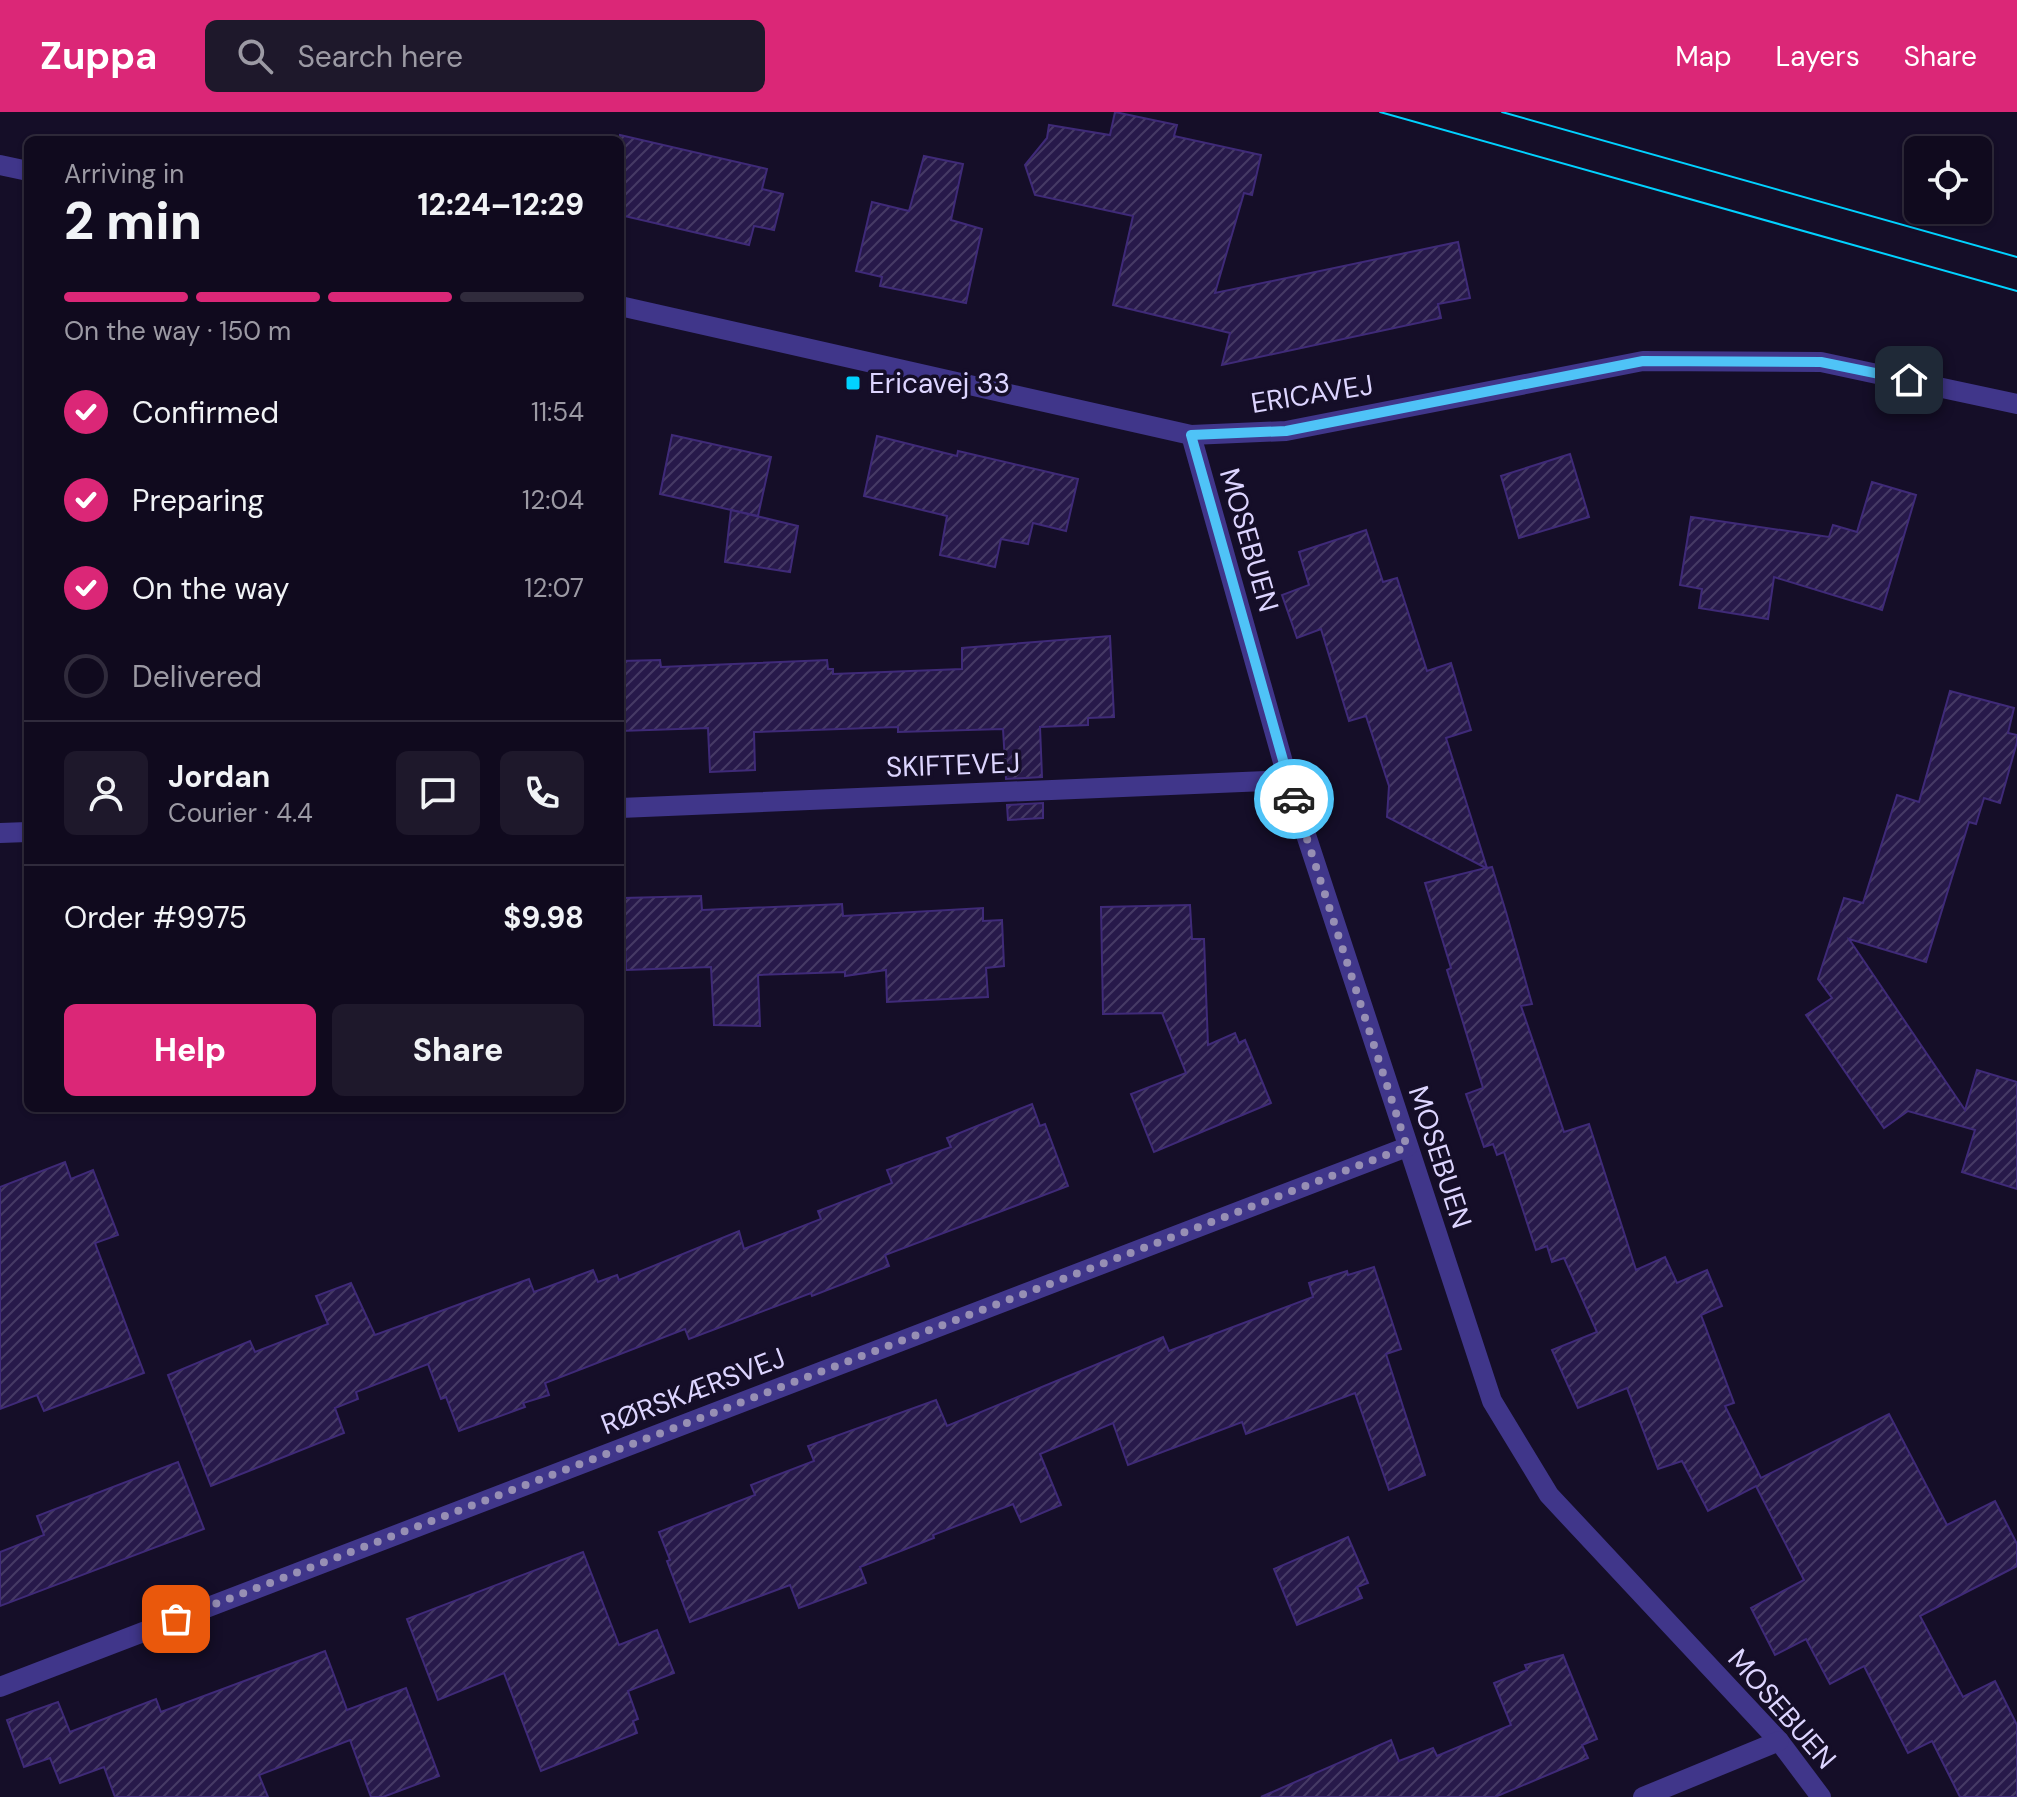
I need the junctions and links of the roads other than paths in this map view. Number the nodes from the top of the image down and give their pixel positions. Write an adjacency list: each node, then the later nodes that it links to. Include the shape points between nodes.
1 (0, 165): 2 (street)
2 (24, 170)
3 (624, 307): 5 (street, ERICAVEJ)
4 (2017, 404): 5 (street, ERICAVEJ, via 1821,362 1643,361 1286,431)
5 (1191, 435): 6 (street, MOSEBUEN)
6 (1288, 780): 7 (street, SKIFTEVEJ); 10 (street, MOSEBUEN)
7 (624, 808)
8 (24, 832): 9 (street)
9 (0, 833)
10 (1407, 1147): 11 (street, RØRSKÆRSVEJ); 12 (street, MOSEBUEN, via 1492,1401 1549,1495)
11 (0, 1687)
12 (1779, 1741): 13 (street); 14 (street, MOSEBUEN)
13 (1643, 1797)
14 (1821, 1797)

